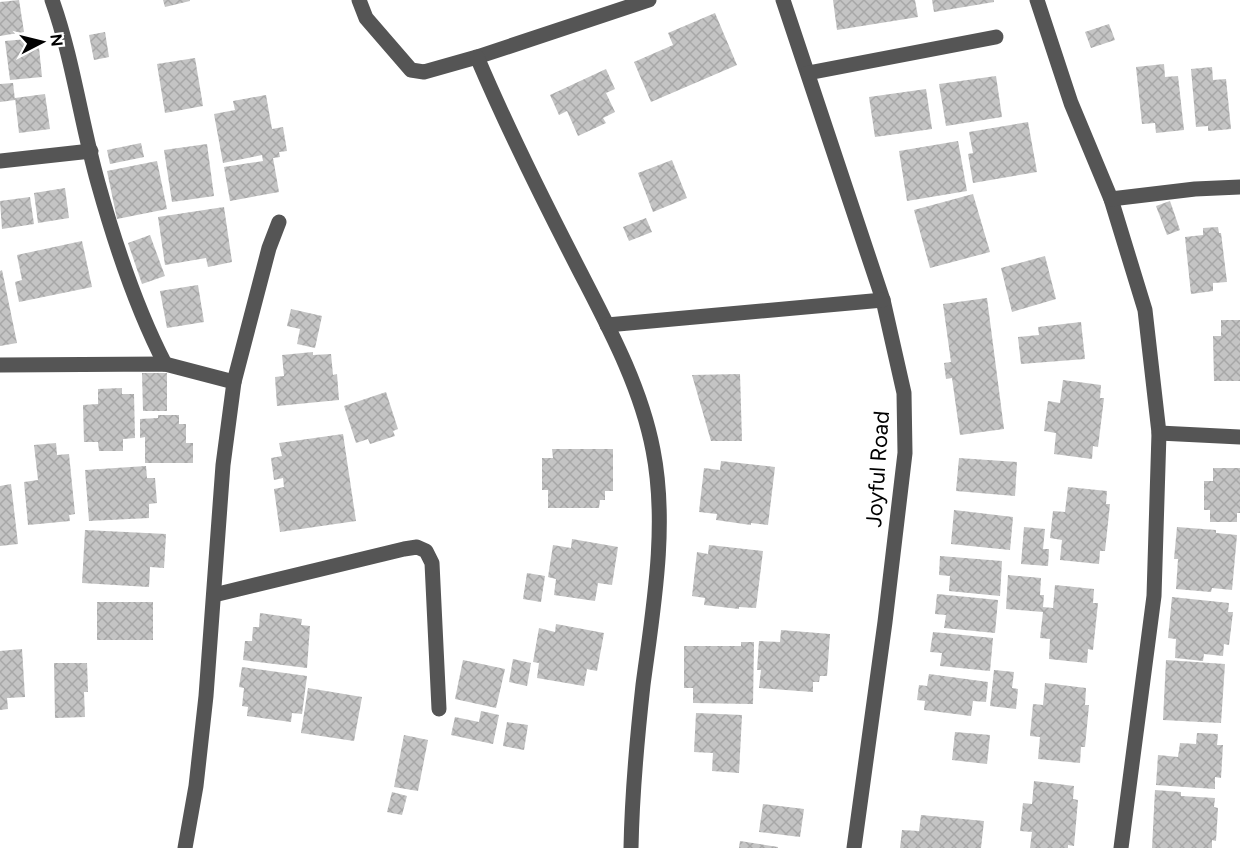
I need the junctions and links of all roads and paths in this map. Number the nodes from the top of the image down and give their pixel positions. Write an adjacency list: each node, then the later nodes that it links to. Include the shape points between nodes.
1 (52, 0): 9 (street)
2 (359, 0): 7 (street, via 366,18 411,70 424,72)
3 (649, 0): 7 (street)
4 (783, 0): 8 (street, Joyful Road)
5 (1037, 0): 12 (street, via 1071,103)
6 (996, 37): 8 (street)
7 (477, 57): 15 (street)
8 (808, 73): 14 (street, Joyful Road)
9 (91, 151): 10 (street); 16 (street, via 147,329)
10 (0, 161)
11 (1240, 187): 12 (street)
12 (1111, 199): 19 (street, via 1145,310)
13 (279, 222): 18 (street, via 268,248)
14 (883, 300): 15 (street); 25 (street, Joyful Road, via 904,393 905,453)
15 (608, 325): 24 (street, via 636,392 653,450 659,504)
16 (165, 364): 17 (street); 18 (street)
17 (0, 365)
18 (234, 382): 21 (street)
19 (1159, 434): 20 (street); 26 (street, via 1154,596)
20 (1240, 437)
21 (213, 595): 22 (street, via 404,549 426,551 432,563); 23 (street, via 205,707)
22 (439, 709)
23 (185, 848)
24 (631, 848)
25 (854, 848)
26 (1121, 848)

